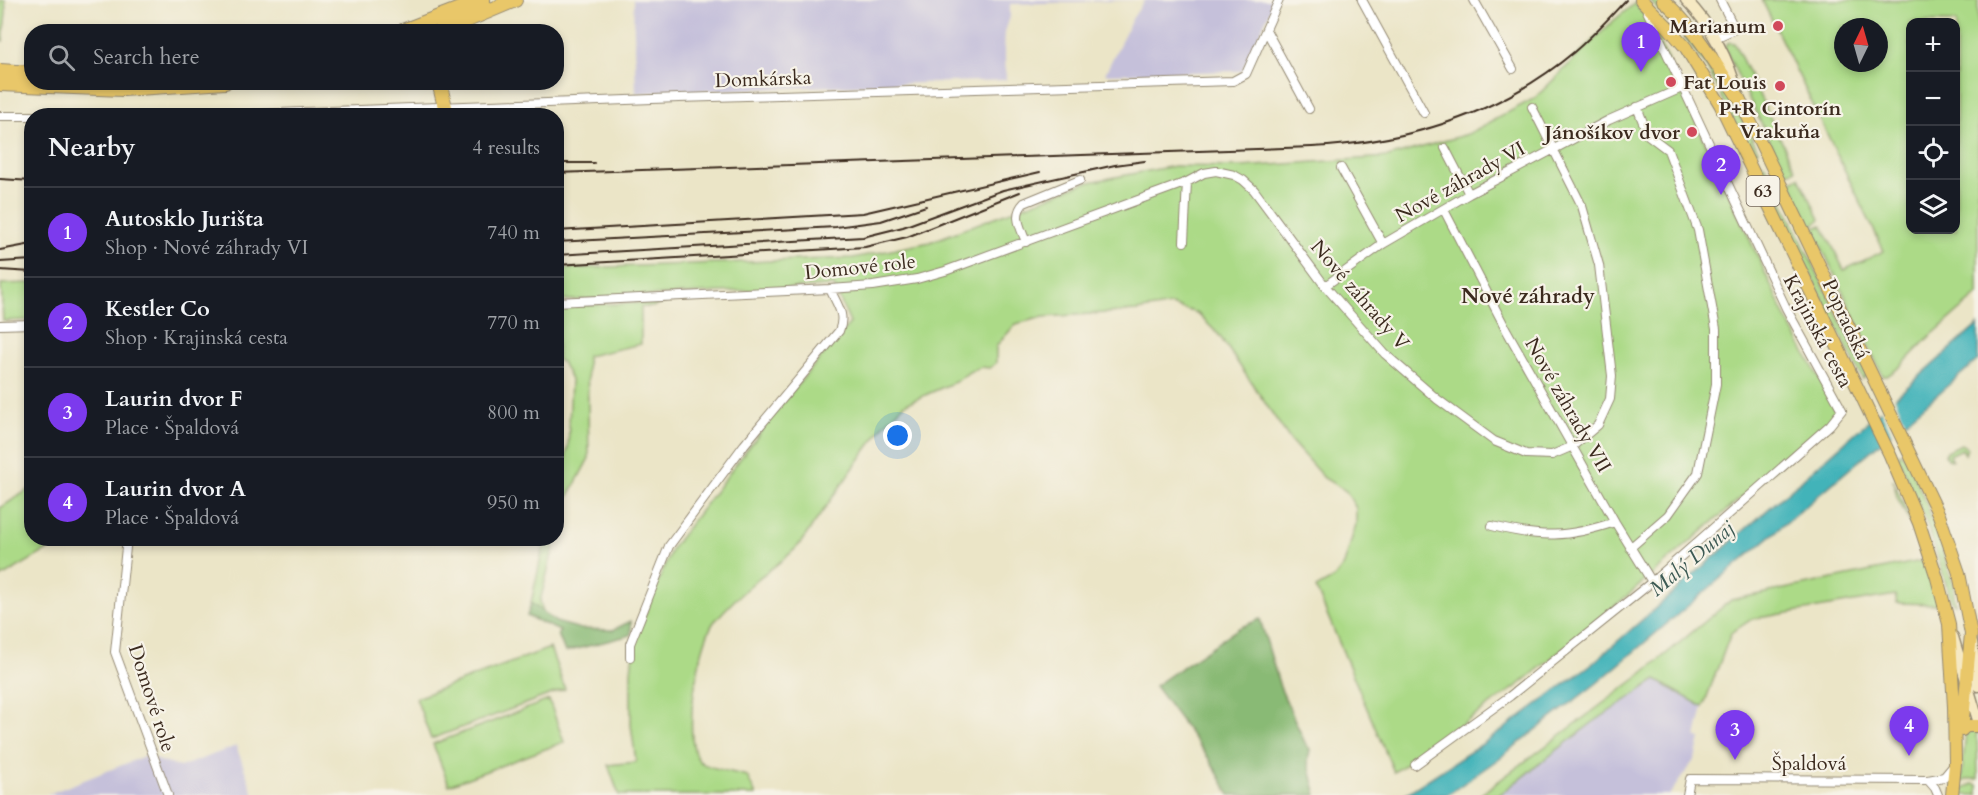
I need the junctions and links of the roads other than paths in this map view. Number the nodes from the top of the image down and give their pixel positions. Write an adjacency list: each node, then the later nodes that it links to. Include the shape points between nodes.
1 (483, 0): 10 (highway)
2 (515, 0): 11 (highway)
3 (1279, 0): 12 (street, Domkárska)
4 (1362, 0): 28 (street)
5 (1474, 0): 14 (street)
6 (1663, 0): 22 (main road, Popradská / 63, via 1704,44)
7 (1686, 0): 13 (street)
8 (1720, 0): 13 (street, via 1735,29)
9 (1641, 1): 19 (street, Krajinská cesta); 52 (main road, Popradská / 63, via 1686,48 1720,104 1890,455 1929,552)
10 (421, 24)
11 (462, 24)
12 (1266, 30): 23 (street, Domkárska, via 1246,74 1233,81); 27 (street)
13 (1715, 38): 22 (street, via 1734,77)
14 (1513, 69)
15 (0, 71): 16 (highway)
16 (24, 72)
17 (0, 84): 18 (highway)
18 (24, 85)
19 (1684, 87): 25 (street, Nové záhrady VI); 51 (street, Krajinská cesta, via 1786,309 1842,410 1830,425)
20 (442, 90): 23 (highway)
21 (446, 90): 23 (highway)
22 (1739, 98): 53 (main road, Popradská / 63, via 1939,515 1963,590)
23 (448, 107): 26 (street, Domkárska)
24 (1532, 107): 32 (street)
25 (1636, 107): 32 (street, Nové záhrady VI); 50 (street, via 1648,135 1668,150 1698,230 1716,329 1716,384 1698,473 1668,515)
26 (420, 108)
27 (1310, 109)
28 (1424, 112)
29 (0, 116): 30 (street)
30 (24, 116)
31 (1445, 148): 36 (street)
32 (1554, 149): 36 (street, Nové záhrady VI); 46 (street, via 1582,206 1599,265 1610,357 1612,391 1607,407 1598,425)
33 (1341, 168): 40 (street)
34 (1080, 180): 38 (street, via 1024,203 1017,218)
35 (1187, 182): 38 (street, Domové role); 39 (street); 41 (street, Nové záhrady V, via 1216,171 1243,180)
36 (1469, 194): 37 (street, Nové záhrady VI)
37 (1444, 210): 40 (street, Nové záhrady VI); 46 (street, Nové záhrady VII)
38 (1026, 242): 42 (street, Domové role, via 917,279)
39 (1184, 242)
40 (1383, 244): 41 (street, Nové záhrady VI)
41 (1325, 286): 46 (street, Nové záhrady V, via 1385,354 1494,441 1537,456 1560,453)
42 (830, 289): 43 (street, Domové role); 54 (street, via 841,311 839,331 744,445 669,546 630,644)
43 (564, 302)
44 (24, 324): 45 (street)
45 (0, 326)
46 (1573, 446): 47 (street, Nové záhrady VII)
47 (1615, 522): 48 (street, via 1558,536); 50 (street, Nové záhrady VII)
48 (1492, 526)
49 (126, 546): 63 (street, Domové role, via 115,652)
50 (1630, 548): 51 (street, Nové záhrady VII)
51 (1652, 582): 61 (street, Krajinská cesta, via 1510,696)
52 (1949, 624): 55 (street, Popradská); 60 (main road, 63)
53 (1971, 634): 55 (main road, Popradská / 63); 56 (street, Popradská)
54 (630, 657)
55 (1966, 681): 57 (street, Popradská); 59 (main road, 63)
56 (1978, 686)
57 (1978, 720)
58 (1978, 726): 59 (main road)
59 (1962, 729): 60 (main road, 63)
60 (1955, 764): 62 (street, Špaldová, via 1944,777); 66 (main road, 63)
61 (1415, 765)
62 (1928, 780): 64 (street, Špaldová, via 1690,779); 65 (street)
63 (168, 795)
64 (1687, 795)
65 (1938, 795)
66 (1952, 795)

